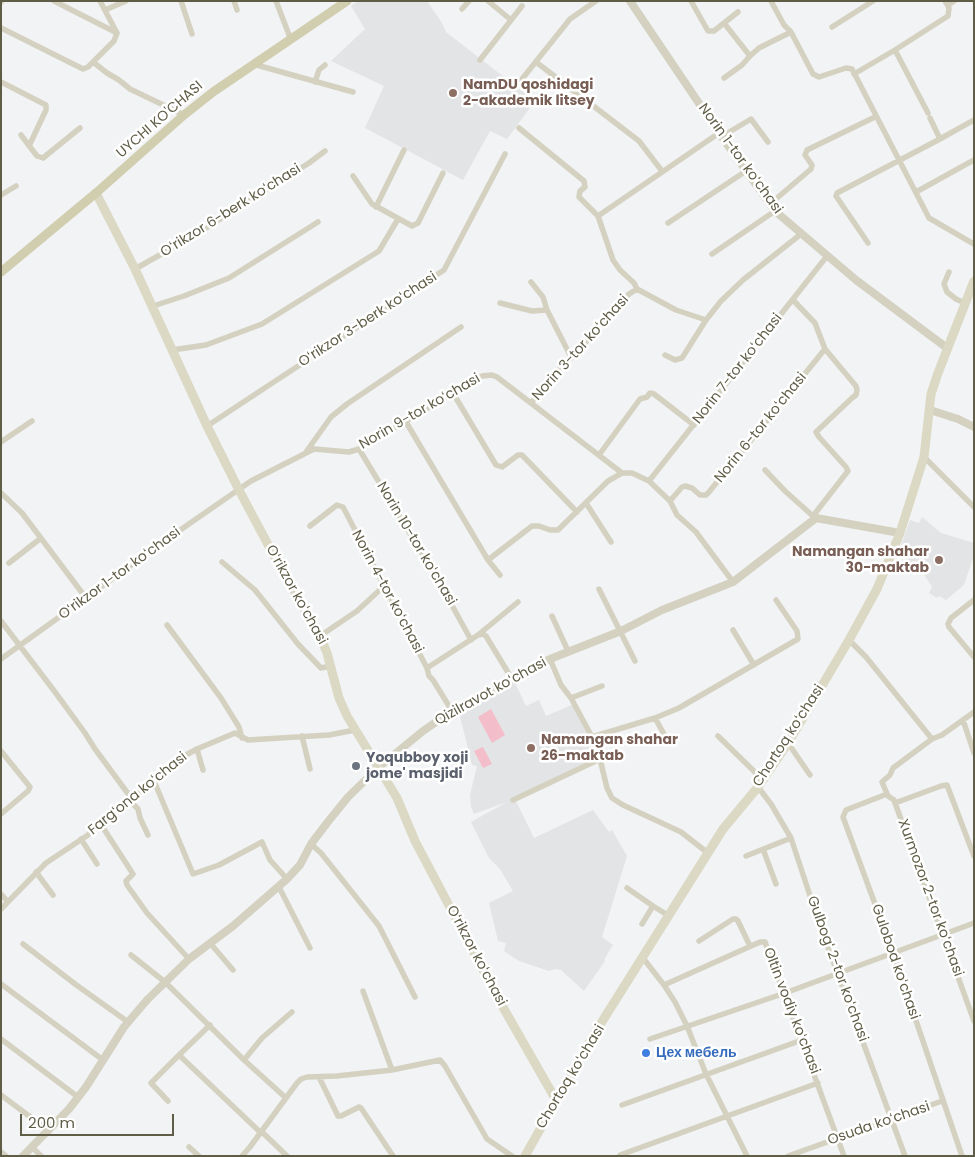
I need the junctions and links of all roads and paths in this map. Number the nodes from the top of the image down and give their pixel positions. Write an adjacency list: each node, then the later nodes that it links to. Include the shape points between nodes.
1 (54, 1): 27 (street)
2 (100, 1): 19 (street)
3 (126, 1): 19 (street)
4 (181, 1): 28 (street)
5 (234, 1): 20 (street)
6 (276, 1): 29 (street)
7 (347, 1): 29 (main road, UYCHI KO'CHASI)
8 (469, 1): 18 (street)
9 (488, 1): 22 (street)
10 (596, 1): 34 (street, via 570,19)
11 (630, 1): 49 (street, Norin 1-tor koʻchasi)
12 (691, 1): 23 (street, via 708,31 714,31)
13 (771, 1): 26 (street)
14 (873, 1): 24 (street)
15 (954, 1): 16 (street)
16 (946, 3): 30 (street, via 948,16)
17 (522, 6): 22 (street)
18 (462, 9)
19 (105, 10): 27 (street)
20 (238, 10)
21 (738, 12): 23 (street)
22 (511, 20): 32 (street)
23 (724, 23): 31 (street)
24 (832, 27)
25 (1, 28): 33 (street, via 79,67 86,68)
26 (791, 32): 31 (street); 37 (street, via 816,76 846,68 852,69)
27 (117, 33): 33 (street, via 114,41)
28 (192, 34)
29 (291, 40): 35 (main road, UYCHI KO'CHASI)
30 (895, 50): 37 (street); 50 (street)
31 (750, 56): 38 (street)
32 (480, 60)
33 (93, 62): 43 (street, via 130,89)
34 (536, 62): 41 (street); 58 (street, via 638,141)
35 (253, 64): 40 (street); 43 (main road, UYCHI KO'CHASI)
36 (325, 65): 40 (street, via 319,70)
37 (854, 74): 44 (street)
38 (724, 78)
39 (1, 82): 52 (street, via 46,105)
40 (315, 82): 42 (street)
41 (518, 84)
42 (353, 92)
43 (184, 115): 64 (main road, UYCHI KO'CHASI)
44 (875, 117): 57 (street); 66 (street, via 807,150 805,156 811,169)
45 (974, 120): 50 (street)
46 (80, 128): 52 (street, via 43,158 37,156)
47 (519, 128): 69 (street, via 582,178 585,187 580,191 580,197)
48 (21, 135): 52 (street)
49 (720, 135): 51 (street, via 749,118); 58 (street); 59 (street, Norin 1-tor koʻchasi)
50 (940, 138): 57 (street)
51 (768, 142)
52 (30, 146)
53 (404, 150): 67 (street)
54 (325, 151): 78 (street, Oʻrikzor 6-berk koʻchasi, via 195,235)
55 (505, 154): 102 (street, Oʻrikzor 3-berk koʻchasi, via 444,270)
56 (974, 160): 63 (street)
57 (899, 161): 63 (street); 74 (street, via 837,193)
58 (662, 171): 69 (street)
59 (746, 171): 66 (street, Norin 1-tor koʻchasi); 72 (street)
60 (443, 173): 70 (street, via 416,225)
61 (352, 176): 67 (street)
62 (16, 186): 65 (street)
63 (916, 192): 75 (street, via 929,218)
64 (96, 194): 78 (main road, Oʻrikzor koʻchasi); 79 (main road, UYCHI KO'CHASI)
65 (1, 195)
66 (770, 204): 68 (street, Norin 1-tor koʻchasi)
67 (376, 207): 70 (street)
68 (776, 211): 73 (street, Norin 1-tor koʻchasi); 76 (street)
69 (598, 216): 83 (street, via 613,260)
70 (398, 219): 93 (street, via 379,251 262,324 206,345)
71 (318, 222): 87 (street, via 229,278)
72 (668, 223)
73 (801, 234): 77 (street, Norin 1-tor koʻchasi); 89 (street, via 743,280)
74 (868, 243)
75 (974, 244)
76 (712, 254)
77 (827, 256): 84 (street, Norin 7-tor koʻchasi); 91 (street, Norin 1-tor koʻchasi)
78 (136, 268): 87 (main road, Oʻrikzor koʻchasi)
79 (1, 272)
80 (949, 272): 86 (street, via 944,284 947,292)
81 (974, 281): 86 (main road, Chortoq koʻchasi)
82 (531, 282): 88 (street, via 544,299)
83 (636, 289): 89 (street, Norin 3-tor koʻchasi, via 676,310); 95 (street, Norin 3-tor koʻchasi)
84 (793, 300): 92 (street, via 815,324); 101 (street, Norin 7-tor koʻchasi)
85 (500, 303): 88 (street, via 532,312)
86 (965, 303): 91 (main road, Chortoq koʻchasi)
87 (153, 306): 93 (main road, Oʻrikzor koʻchasi)
88 (547, 310): 95 (street)
89 (706, 320): 94 (street, via 682,358 675,360)
90 (461, 328): 106 (street, via 330,417)
91 (948, 348): 98 (main road, Chortoq koʻchasi, via 931,394)
92 (825, 349): 114 (street, Norin 6-tor koʻchasi, via 709,492 700,495 685,486); 118 (street, via 857,390 816,432 848,472)
93 (172, 350): 102 (main road, Oʻrikzor koʻchasi)
94 (665, 355)
95 (571, 357): 97 (street, Norin 3-tor koʻchasi)
96 (453, 393): 97 (street, Norin 9-tor koʻchasi, via 482,376 492,375); 100 (street, Norin 9-tor koʻchasi); 117 (street, via 496,465 502,467 522,455)
97 (531, 404): 107 (street, Norin 9-tor koʻchasi)
98 (930, 410): 103 (street); 108 (main road, Chortoq koʻchasi)
99 (32, 421): 104 (street)
100 (406, 422): 105 (street, Norin 9-tor koʻchasi); 123 (street)
101 (694, 425): 107 (street, via 650,393 640,399); 111 (street, Norin 7-tor koʻchasi)
102 (207, 426): 112 (main road, Oʻrikzor koʻchasi)
103 (974, 426)
104 (1, 442)
105 (359, 449): 106 (street, Norin 9-tor koʻchasi); 141 (street, Norin 10-tor koʻchasi)
106 (306, 452): 112 (street, Oʻrikzor 1-tor koʻchasi)
107 (599, 455): 110 (street, Norin 9-tor koʻchasi)
108 (924, 457): 116 (street); 120 (main road, Chortoq koʻchasi)
109 (765, 470): 118 (street)
110 (622, 473): 111 (street, via 632,473); 115 (street, via 608,481)
111 (649, 481): 114 (street)
112 (239, 490): 130 (street, Oʻrikzor 1-tor koʻchasi); 140 (main road, Oʻrikzor koʻchasi)
113 (1, 493): 121 (street)
114 (670, 501): 127 (street, via 677,515 696,532)
115 (586, 503): 117 (street); 122 (street)
116 (974, 507)
117 (577, 512): 123 (street, via 558,530 532,526)
118 (814, 517): 120 (street); 127 (street, Qizilravot koʻchasi)
119 (310, 526): 128 (street, Norin 4-tor koʻchasi, via 340,505)
120 (900, 533): 142 (main road, Chortoq koʻchasi, via 881,580)
121 (41, 538): 125 (street); 130 (street)
122 (611, 542)
123 (488, 560): 126 (street)
124 (222, 562): 150 (street, via 255,590 321,668)
125 (9, 563)
126 (500, 575)
127 (733, 582): 137 (street, Qizilravot koʻchasi)
128 (384, 586): 140 (street, via 357,611); 151 (street, Norin 4-tor koʻchasi)
129 (599, 589): 137 (street)
130 (86, 598): 143 (street, Oʻrikzor 1-tor koʻchasi)
131 (776, 600): 149 (street, via 797,631 798,639)
132 (974, 600): 145 (street, via 948,624)
133 (518, 602): 139 (street)
134 (552, 616): 144 (street)
135 (1, 621): 143 (street)
136 (167, 625): 163 (street, via 221,698)
137 (621, 630): 144 (street, Qizilravot koʻchasi); 148 (street)
138 (734, 630): 149 (street)
139 (478, 635): 141 (street); 152 (street, via 486,636)
140 (320, 636): 150 (main road, Oʻrikzor koʻchasi)
141 (471, 640): 151 (street)
142 (849, 640): 164 (street); 166 (main road, Chortoq koʻchasi)
143 (21, 646): 146 (street, Oʻrikzor 1-tor koʻchasi); 178 (street)
144 (568, 651): 147 (street, Qizilravot koʻchasi)
145 (974, 657)
146 (1, 659)
147 (550, 659): 152 (street, Qizilravot koʻchasi); 154 (street, via 561,685)
148 (635, 661)
149 (754, 665): 157 (street, via 704,695)
150 (331, 666): 159 (main road, Oʻrikzor koʻchasi, via 340,698)
151 (427, 668): 155 (street, Norin 4-tor koʻchasi)
152 (512, 678): 155 (street, Qizilravot koʻchasi)
153 (602, 686): 154 (street)
154 (571, 698): 162 (street)
155 (452, 711): 171 (street, Qizilravot koʻchasi)
156 (974, 712): 158 (street)
157 (655, 718): 162 (street); 165 (street)
158 (963, 720): 164 (street); 169 (street)
159 (355, 730): 160 (street, Fargʻona koʻchasi); 171 (main road, Oʻrikzor koʻchasi)
160 (302, 736): 163 (street, Fargʻona koʻchasi); 173 (street)
161 (718, 736): 176 (street, Gulbogʻ 2-tor koʻchasi)
162 (592, 737): 170 (street)
163 (242, 738): 167 (street, Fargʻona koʻchasi, via 233,734)
164 (932, 739): 177 (street, via 892,768 882,782)
165 (669, 743)
166 (788, 743): 174 (street); 176 (main road, Chortoq koʻchasi)
167 (197, 748): 172 (street); 175 (street, Fargʻona koʻchasi, via 175,761)
168 (1, 751): 181 (street, via 30,788)
169 (974, 754)
170 (600, 759): 179 (street); 188 (street, via 607,788 615,800 681,832)
171 (380, 767): 186 (street, Qizilravot koʻchasi, via 348,797); 241 (main road, Oʻrikzor koʻchasi, via 415,842)
172 (203, 770)
173 (310, 770)
174 (810, 775)
175 (154, 781): 178 (street, Fargʻona koʻchasi); 193 (street, via 193,874 219,865 262,842 270,860)
176 (760, 784): 184 (street, Gulbogʻ 2-tor koʻchasi); 188 (main road, Chortoq koʻchasi)
177 (887, 794): 180 (street); 211 (street, Gulobod koʻchasi, via 846,810 843,817)
178 (131, 800): 182 (street, Fargʻona koʻchasi); 183 (street)
179 (513, 800)
180 (895, 803): 190 (street, via 947,785); 205 (street, Xurmozor 2-tor koʻchasi)
181 (1, 814)
182 (100, 823): 185 (street, Fargʻona koʻchasi); 214 (street, via 133,874 126,881 127,885)
183 (148, 835)
184 (791, 838): 187 (street); 216 (street, Gulbogʻ 2-tor koʻchasi)
185 (81, 839): 191 (street); 192 (street, Fargʻona koʻchasi)
186 (311, 844): 193 (street, Qizilravot koʻchasi); 222 (street, via 378,926)
187 (762, 849): 189 (street); 194 (street)
188 (708, 853): 202 (main road, Chortoq koʻchasi)
189 (746, 856)
190 (974, 856)
191 (97, 864)
192 (36, 872): 198 (street); 199 (street, Fargʻona koʻchasi)
193 (287, 880): 195 (street, Qizilravot koʻchasi)
194 (776, 884)
195 (279, 887): 207 (street, Qizilravot koʻchasi); 210 (street)
196 (627, 888): 200 (street)
197 (1, 894): 199 (street)
198 (53, 895)
199 (8, 902): 201 (street, Fargʻona koʻchasi)
200 (653, 906): 202 (street); 204 (street)
201 (1, 909)
202 (669, 916): 213 (main road, Chortoq koʻchasi)
203 (974, 923): 205 (street)
204 (642, 924)
205 (944, 934): 211 (street); 224 (street, Xurmozor 2-tor koʻchasi)
206 (699, 941): 209 (street, via 736,919)
207 (210, 943): 214 (street, Qizilravot koʻchasi); 215 (street)
208 (23, 944): 225 (street)
209 (750, 946): 219 (street, Oltin vodiy koʻchasi); 221 (street, Oltin vodiy koʻchasi, via 765,942)
210 (310, 948)
211 (892, 953): 216 (street); 243 (street, Gulobod koʻchasi)
212 (132, 955): 217 (street)
213 (643, 958): 219 (street); 241 (main road, Chortoq koʻchasi)
214 (189, 959): 217 (street, Qizilravot koʻchasi)
215 (233, 970)
216 (838, 973): 221 (street); 246 (street, Gulbogʻ 2-tor koʻchasi)
217 (165, 982): 225 (street, Qizilravot koʻchasi); 226 (street)
218 (1, 984): 232 (street)
219 (664, 985): 227 (street)
220 (363, 991): 234 (street)
221 (785, 993): 227 (street); 230 (street, Oltin vodiy koʻchasi)
222 (415, 997)
223 (292, 1012): 233 (street, via 262,1038)
224 (974, 1021)
225 (128, 1022): 232 (street, Qizilravot koʻchasi)
226 (210, 1025): 231 (street); 233 (street)
227 (686, 1026): 229 (street); 235 (street)
228 (1, 1039): 239 (street)
229 (650, 1039)
230 (802, 1040): 235 (street); 237 (street, Oltin vodiy koʻchasi)
231 (179, 1055): 242 (street, via 151,1083); 248 (street)
232 (103, 1060): 239 (street, Qizilravot koʻchasi)
233 (244, 1060): 240 (street)
234 (392, 1070): 236 (street); 261 (street, via 441,1060 487,1139)
235 (706, 1074): 244 (street); 245 (street)
236 (320, 1077): 240 (street, via 301,1079); 260 (street, via 338,1116 361,1108)
237 (818, 1083): 245 (street); 249 (street, Oltin vodiy koʻchasi)
238 (1, 1095): 247 (street)
239 (78, 1097): 247 (street, Qizilravot koʻchasi)
240 (286, 1098): 248 (street)
241 (556, 1100): 262 (main road, Chortoq koʻchasi)
242 (168, 1101)
243 (942, 1101): 246 (street, Osuda koʻchasi); 267 (street, Gulobod koʻchasi)
244 (622, 1105)
245 (726, 1115): 253 (street); 263 (street)
246 (892, 1119): 249 (street, Osuda koʻchasi); 266 (street, Gulbogʻ 2-tor koʻchasi)
247 (49, 1131): 250 (street, Qizilravot koʻchasi)
248 (261, 1132): 258 (street); 259 (street)
249 (838, 1138): 264 (street, Osuda koʻchasi); 265 (street, Oltin vodiy koʻchasi)
250 (32, 1147): 255 (street, Qizilravot koʻchasi); 256 (street)
251 (189, 1147): 257 (street)
252 (1, 1152): 254 (street)
253 (620, 1155)
254 (6, 1156)
255 (23, 1156)
256 (41, 1156)
257 (199, 1156)
258 (242, 1156)
259 (287, 1156)
260 (393, 1156)
261 (512, 1156)
262 (525, 1156)
263 (747, 1156)
264 (788, 1156)
265 (844, 1156)
266 (905, 1156)
267 (962, 1156)

